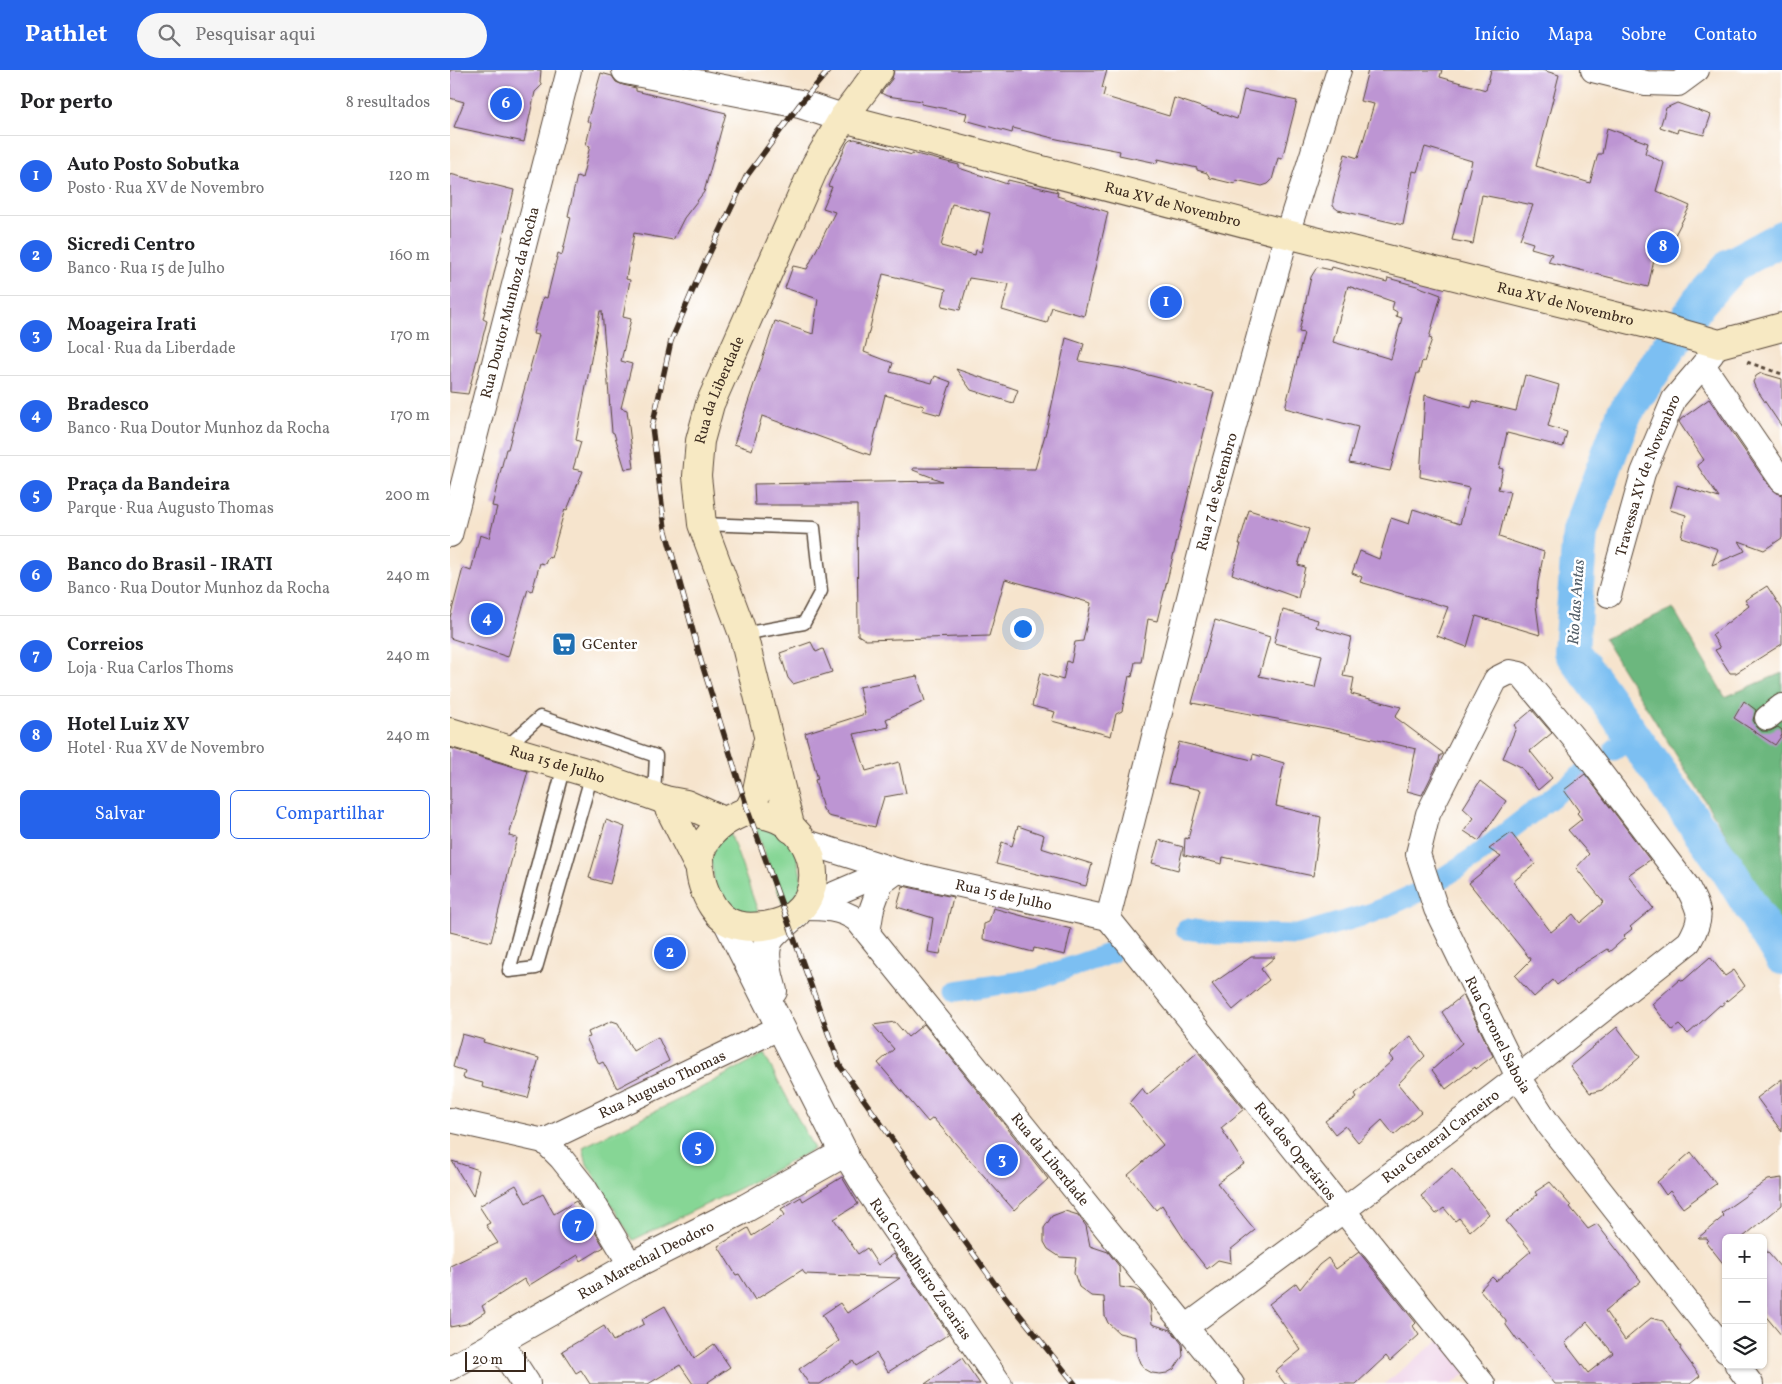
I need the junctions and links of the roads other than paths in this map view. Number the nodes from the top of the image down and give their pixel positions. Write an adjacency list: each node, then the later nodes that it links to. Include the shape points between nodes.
1 (569, 70): 13 (street, Rua Doutor Munhoz da Rocha)
2 (626, 70): 7 (street, Rua XV de Novembro, via 800,104)
3 (879, 70): 7 (main road, Rua da Liberdade)
4 (1339, 70): 8 (street, Rua 7 de Setembro)
5 (1593, 70): 6 (street, via 1646,83)
6 (1687, 77)
7 (843, 118): 8 (main road, Rua XV de Novembro); 12 (main road, Rua da Liberdade, via 816,164 710,404 700,441 697,476)
8 (1287, 234): 10 (main road, Rua XV de Novembro, via 1655,326); 28 (street, Rua 7 de Setembro, via 1214,499)
9 (1782, 327): 10 (main road)
10 (1708, 350): 11 (street); 14 (street, Travessa XV de Novembro, via 1674,399 1643,473)
11 (1782, 481)
12 (702, 524): 15 (main road, Rua da Liberdade); 15 (lane, via 814,528 821,591 804,623)
13 (450, 535)
14 (1609, 595)
15 (742, 634): 17 (main road, Rua da Liberdade)
16 (450, 732): 18 (main road, Rua 15 de Julho)
17 (768, 734): 22 (main road, Rua da Liberdade, via 756,795); 24 (main road, Rua da Liberdade)
18 (504, 748): 19 (main road, Rua 15 de Julho); 21 (lane, via 540,718 656,756)
19 (564, 766): 20 (main road, Rua 15 de Julho); 20 (lane, via 509,971 536,968)
20 (592, 774): 21 (main road, Rua 15 de Julho)
21 (660, 798): 23 (main road, Rua 15 de Julho, via 699,809); 25 (main road)
22 (748, 810): 23 (main road); 24 (main road, via 779,820)
23 (724, 822): 25 (main road, via 703,844)
24 (797, 835): 26 (street, Rua 15 de Julho); 27 (main road, via 811,858 814,877 810,895)
25 (698, 865): 29 (main road, via 704,889)
26 (898, 870): 27 (street, via 862,882); 28 (street, Rua 15 de Julho); 30 (street, via 881,883)
27 (799, 911): 29 (main road, via 779,923 747,928); 30 (street, Rua da Liberdade, via 828,908 848,914); 32 (street, via 770,938 766,951 768,974)
28 (1108, 918): 37 (street, Rua dos Operários)
29 (727, 921): 32 (street)
30 (868, 933): 39 (street, Rua da Liberdade)
31 (1689, 942): 33 (street, Rua General Carneiro); 33 (street, Rua Coronel Saboia, via 1699,925 1698,908 1687,886 1581,747 1520,674 1510,672 1496,679 1428,814 1418,854 1436,909)
32 (782, 1027): 35 (street, Rua Augusto Thomas); 36 (street)
33 (1518, 1077): 37 (street, Rua General Carneiro); 41 (street, Rua Coronel Saboia, via 1549,1125)
34 (450, 1120): 35 (street)
35 (544, 1141): 38 (street, via 584,1187)
36 (844, 1153): 38 (street, Rua Marechal Deodoro, via 746,1208); 45 (street, Rua Conselheiro Zacarias)
37 (1344, 1210): 39 (street, Rua General Carneiro); 47 (street, Rua dos Operários)
38 (631, 1266): 40 (street, Rua Marechal Deodoro)
39 (1186, 1327): 46 (street, Rua da Liberdade)
40 (498, 1341): 42 (street, Rua Marechal Deodoro); 44 (street)
41 (1722, 1346)
42 (450, 1368)
43 (1740, 1369): 48 (street)
44 (526, 1384)
45 (1000, 1384)
46 (1232, 1384)
47 (1483, 1384)
48 (1751, 1384)

